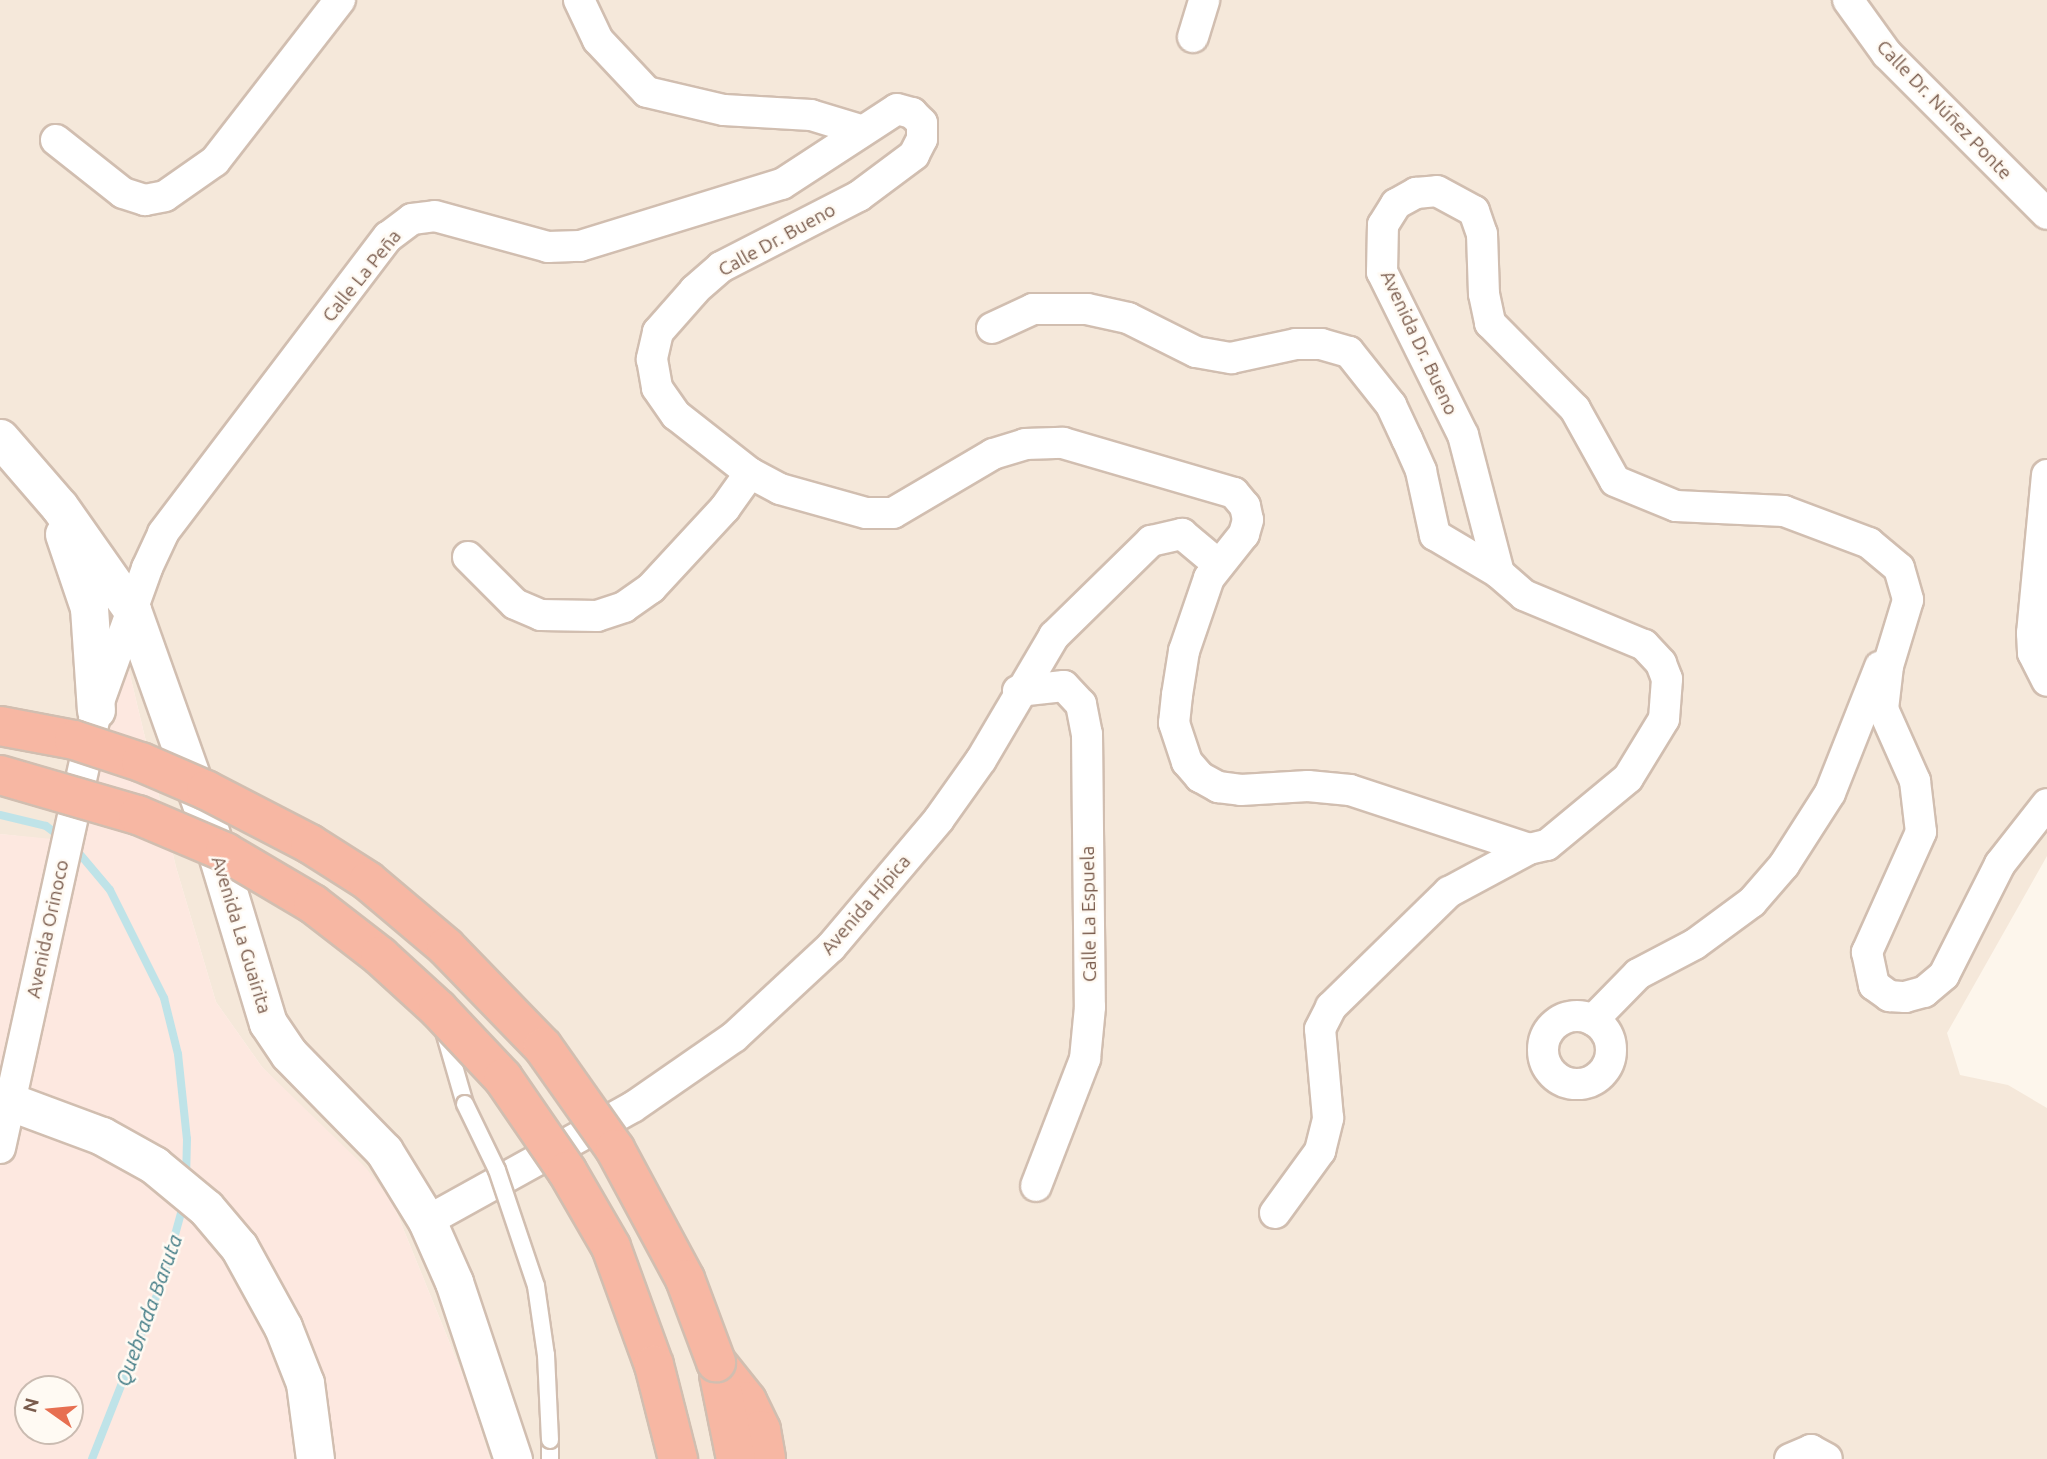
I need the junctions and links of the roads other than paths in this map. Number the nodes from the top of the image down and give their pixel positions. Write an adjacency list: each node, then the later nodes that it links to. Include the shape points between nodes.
1 (340, 0): 7 (street, via 215,161 165,196 145,200 122,193)
2 (579, 0): 6 (street, via 598,40 647,92 724,110 811,115)
3 (1204, 0): 5 (street)
4 (1848, 0): 8 (street, Calle Dr. Núñez Ponte, via 1887,54)
5 (1193, 37)
6 (860, 130): 11 (street, Calle Dr. Bueno, via 897,109 912,113 922,123 922,139 914,155 887,178 721,267 672,311 658,332 652,359 657,388 676,415); 17 (street, Calle La Peña, via 845,146 782,184 580,246 548,247 435,216 412,219 388,237 163,533)
7 (56, 140)
8 (2047, 214)
9 (992, 328): 16 (street, via 1033,309 1087,309 1128,318 1196,352 1231,358 1296,344 1321,344 1349,352 1391,405 1407,439 1421,471 1435,535)
10 (0, 438): 13 (street, Avenida La Guairita)
11 (750, 473): 14 (street, via 726,508 651,588 624,607 597,616 541,615 515,604); 15 (street, Calle Dr. Bueno, via 779,489 840,509 893,513 992,454 1025,444 1063,443 1234,494 1245,506 1248,520 1244,534)
12 (2047, 475): 19 (street, via 2032,633 2033,653)
13 (43, 488): 17 (street, Avenida La Guairita); 21 (street, via 79,570 89,608)
14 (468, 557)
15 (1219, 565): 20 (street, Avenida Hípica, via 1182,534 1151,541 1054,636); 25 (street, via 1209,578 1184,651 1174,723 1187,762 1200,777 1218,787 1241,790 1308,786 1350,790)
16 (1499, 573): 18 (street, Avenida Dr. Bueno, via 1462,435 1382,272 1383,225 1396,204 1416,193 1437,191 1474,211 1482,234 1490,323 1575,408 1615,481 1676,506 1784,511 1869,543 1886,555 1906,583); 25 (street, via 1524,595 1644,645 1661,663 1667,679 1664,719 1628,778 1547,845)
17 (132, 610): 21 (street, Calle La Peña); 32 (street, Avenida La Guairita, via 206,818 268,1023 289,1054 384,1151)
18 (1903, 623): 24 (street, Avenida Dr. Bueno, via 1883,690 1883,709 1915,780 1921,832 1867,952 1874,985 1889,996 1905,996 1924,992 1944,975 2000,864); 27 (street, via 1863,702 1830,793 1784,865 1752,902 1695,944 1638,974)
19 (2047, 681)
20 (1018, 691): 30 (street, Calle La Espuela, via 1064,686 1081,704 1087,734 1090,1007 1085,1059); 32 (street, Avenida Hípica, via 981,760 891,879 831,947 734,1037 632,1107)
21 (96, 710): 28 (street, Avenida Orinoco, bridge)
22 (0, 726): 33 (highway, bridge, via 74,740 206,790 310,844 356,874 446,947 543,1047 615,1149 685,1279)
23 (0, 775): 26 (highway, bridge, via 138,815 225,852 313,904)
24 (2047, 804)
25 (1529, 849): 31 (street, via 1449,892 1331,1007 1320,1029 1328,1118 1320,1151)
26 (438, 1009): 36 (lane, bridge, via 466,1104 497,1170 536,1286 546,1355); 37 (highway, bridge, via 503,1078 567,1171 611,1247 654,1365)
27 (1592, 1020)
28 (5, 1100): 29 (street, Avenida Orinoco); 34 (street, via 102,1136 154,1166 206,1208 239,1247 283,1327 304,1382)
29 (0, 1148)
30 (1036, 1186)
31 (1275, 1213)
32 (427, 1221): 35 (street, Avenida La Guairita, via 454,1282)
33 (716, 1362): 38 (highway); 39 (highway, via 747,1401 761,1430)
34 (315, 1459)
35 (513, 1459)
36 (550, 1459)
37 (678, 1459)
38 (736, 1459)
39 (766, 1459)
40 (1790, 1459): 41 (street, via 1811,1450)
41 (1827, 1459)

